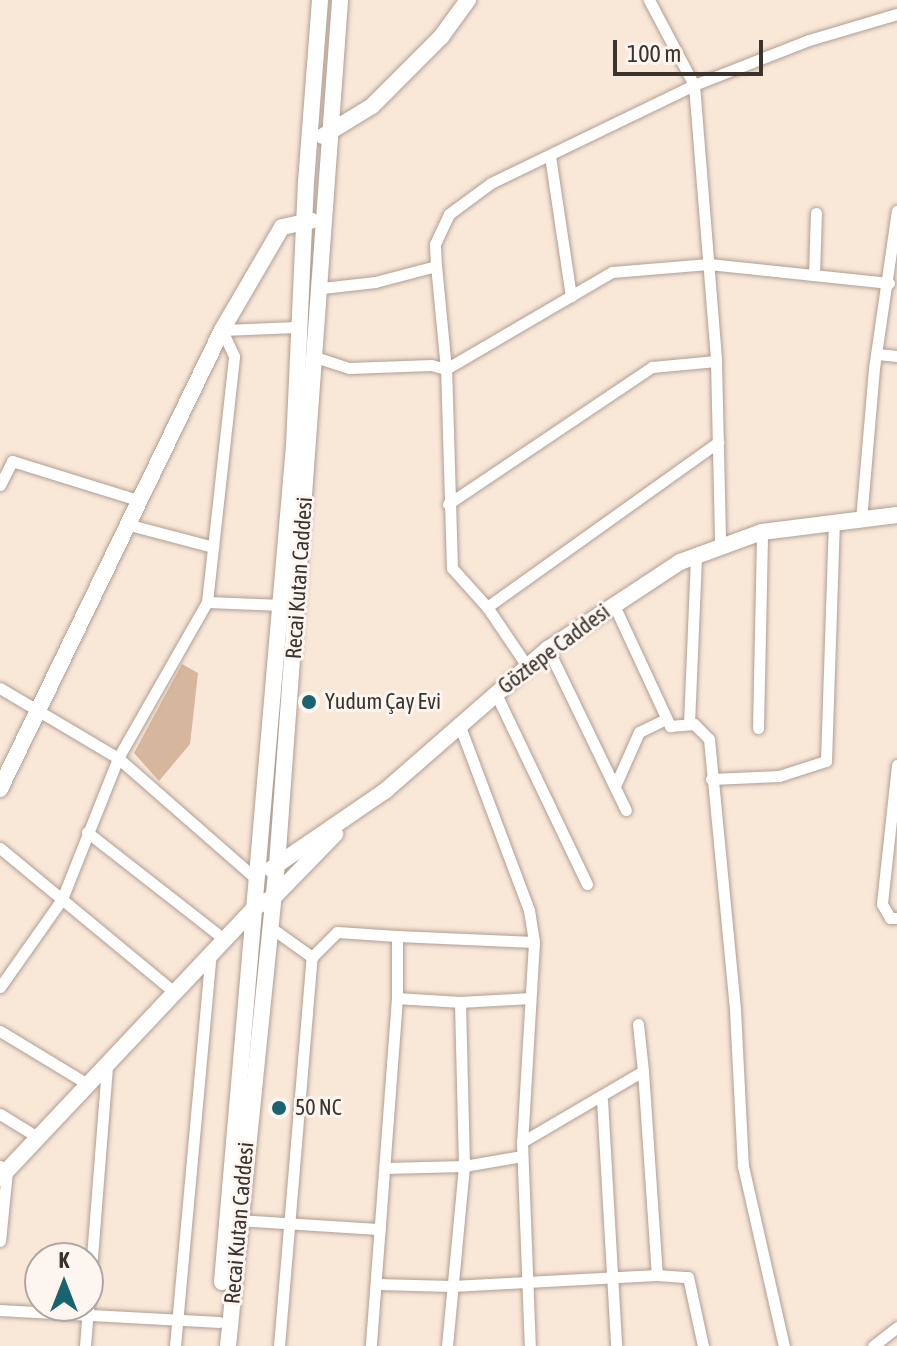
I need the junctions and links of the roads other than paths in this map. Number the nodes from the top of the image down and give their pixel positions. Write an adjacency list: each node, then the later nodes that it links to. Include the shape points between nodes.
1 (320, 0): 8 (main road, Recai Kutan Caddesi)
2 (340, 0): 7 (main road, Recai Kutan Caddesi)
3 (468, 0): 7 (main road, via 441,37 372,106)
4 (649, 0): 6 (street)
5 (897, 14): 6 (street, via 809,40)
6 (694, 85): 9 (street); 14 (street)
7 (327, 132): 8 (main road); 13 (main road, Recai Kutan Caddesi)
8 (308, 146): 12 (main road, Recai Kutan Caddesi)
9 (550, 156): 15 (street, via 463,199 439,233); 19 (street)
10 (816, 213): 16 (street)
11 (897, 219): 17 (street)
12 (303, 221): 13 (main road); 20 (main road, Recai Kutan Caddesi); 21 (main road, via 282,227)
13 (323, 222): 18 (main road, Recai Kutan Caddesi)
14 (709, 264): 16 (street); 19 (street, via 612,272); 25 (street)
15 (436, 266): 18 (street, via 375,282); 26 (street)
16 (814, 275): 17 (street)
17 (889, 283): 22 (street)
18 (322, 288): 24 (main road, Recai Kutan Caddesi)
19 (571, 296): 26 (street)
20 (297, 327): 21 (street); 41 (main road, Recai Kutan Caddesi)
21 (222, 330): 29 (main road); 37 (street, via 234,356)
22 (877, 354): 23 (street); 32 (street)
23 (897, 356)
24 (315, 357): 26 (street, via 349,368); 61 (main road, Recai Kutan Caddesi)
25 (716, 361): 27 (street); 30 (street, via 652,367)
26 (446, 369): 30 (street)
27 (718, 442): 36 (street); 42 (street)
28 (0, 485): 29 (street, via 12,461)
29 (141, 501): 34 (main road)
30 (448, 504): 42 (street, via 452,568)
31 (897, 515): 32 (main road, Göztepe Caddesi)
32 (861, 520): 33 (main road, Göztepe Caddesi)
33 (834, 524): 35 (main road, Göztepe Caddesi); 54 (street, via 826,761 812,770 779,776)
34 (130, 525): 37 (street); 47 (main road)
35 (762, 532): 36 (main road, Göztepe Caddesi); 51 (street)
36 (720, 544): 38 (main road, Göztepe Caddesi)
37 (213, 547): 39 (street)
38 (696, 554): 40 (main road, Göztepe Caddesi); 50 (street)
39 (207, 602): 41 (street); 52 (street)
40 (613, 603): 43 (main road, Göztepe Caddesi); 48 (street)
41 (282, 605): 62 (main road, Recai Kutan Caddesi)
42 (487, 607): 44 (street)
43 (548, 649): 44 (main road, Göztepe Caddesi); 55 (street)
44 (527, 666): 46 (main road, Göztepe Caddesi)
45 (0, 688): 47 (street)
46 (495, 692): 49 (main road, Göztepe Caddesi); 63 (street)
47 (36, 712): 52 (street); 56 (main road)
48 (666, 719): 50 (street, via 670,726); 55 (street, via 639,732)
49 (459, 724): 57 (main road, Göztepe Caddesi); 71 (street, via 529,910)
50 (689, 724): 54 (street, via 709,739)
51 (758, 728)
52 (118, 758): 59 (street); 62 (street)
53 (897, 765): 67 (street, via 882,904 890,918)
54 (711, 779): 119 (street, via 731,963 743,1166)
55 (615, 786): 58 (street)
56 (0, 789)
57 (385, 791): 61 (main road, Göztepe Caddesi); 64 (main road)
58 (626, 810)
59 (87, 832): 65 (street); 70 (street)
60 (0, 848): 65 (street)
61 (277, 865): 62 (main road, Göztepe Caddesi); 64 (main road, Recai Kutan Caddesi)
62 (256, 879): 66 (main road, Recai Kutan Caddesi)
63 (587, 884)
64 (274, 897): 66 (main road); 68 (main road, Recai Kutan Caddesi)
65 (62, 899): 74 (street); 75 (street)
66 (254, 908): 70 (main road); 107 (main road, Recai Kutan Caddesi)
67 (897, 918)
68 (270, 927): 73 (street); 92 (main road, Recai Kutan Caddesi)
69 (397, 936): 71 (street); 73 (street, via 337,932); 76 (street)
70 (225, 940): 72 (main road)
71 (534, 942): 77 (street)
72 (211, 954): 75 (main road); 105 (street)
73 (312, 957): 93 (street)
74 (0, 987)
75 (174, 992): 81 (main road)
76 (397, 998): 78 (street); 90 (street)
77 (530, 998): 78 (street); 87 (street)
78 (460, 1002): 89 (street)
79 (638, 1024): 82 (street)
80 (0, 1031): 83 (street)
81 (107, 1065): 83 (main road); 96 (street)
82 (643, 1071): 84 (street); 97 (street)
83 (89, 1085): 86 (main road)
84 (602, 1100): 87 (street); 98 (street)
85 (0, 1114): 86 (street)
86 (39, 1138): 91 (main road)
87 (522, 1142): 88 (street)
88 (522, 1156): 89 (street); 99 (street)
89 (464, 1166): 90 (street); 101 (street)
90 (385, 1168): 94 (street)
91 (2, 1172): 95 (street)
92 (239, 1220): 93 (street); 112 (main road, Recai Kutan Caddesi)
93 (290, 1226): 94 (street); 113 (street)
94 (380, 1229): 100 (street)
95 (0, 1241)
96 (94, 1242)
97 (657, 1275): 98 (street); 118 (street, via 688,1277)
98 (611, 1277): 99 (street); 117 (street)
99 (527, 1282): 101 (street); 116 (street)
100 (377, 1284): 101 (street); 114 (street)
101 (452, 1286): 115 (street)
102 (0, 1310): 103 (street)
103 (24, 1312)
104 (104, 1317): 105 (street)
105 (177, 1320): 107 (street); 110 (street)
106 (87, 1322): 109 (street)
107 (219, 1322): 111 (main road, Recai Kutan Caddesi)
108 (897, 1327): 120 (street)
109 (85, 1346)
110 (175, 1346)
111 (217, 1346)
112 (228, 1346)
113 (279, 1346)
114 (371, 1346)
115 (447, 1346)
116 (530, 1346)
117 (616, 1346)
118 (703, 1346)
119 (784, 1346)
120 (873, 1346)

